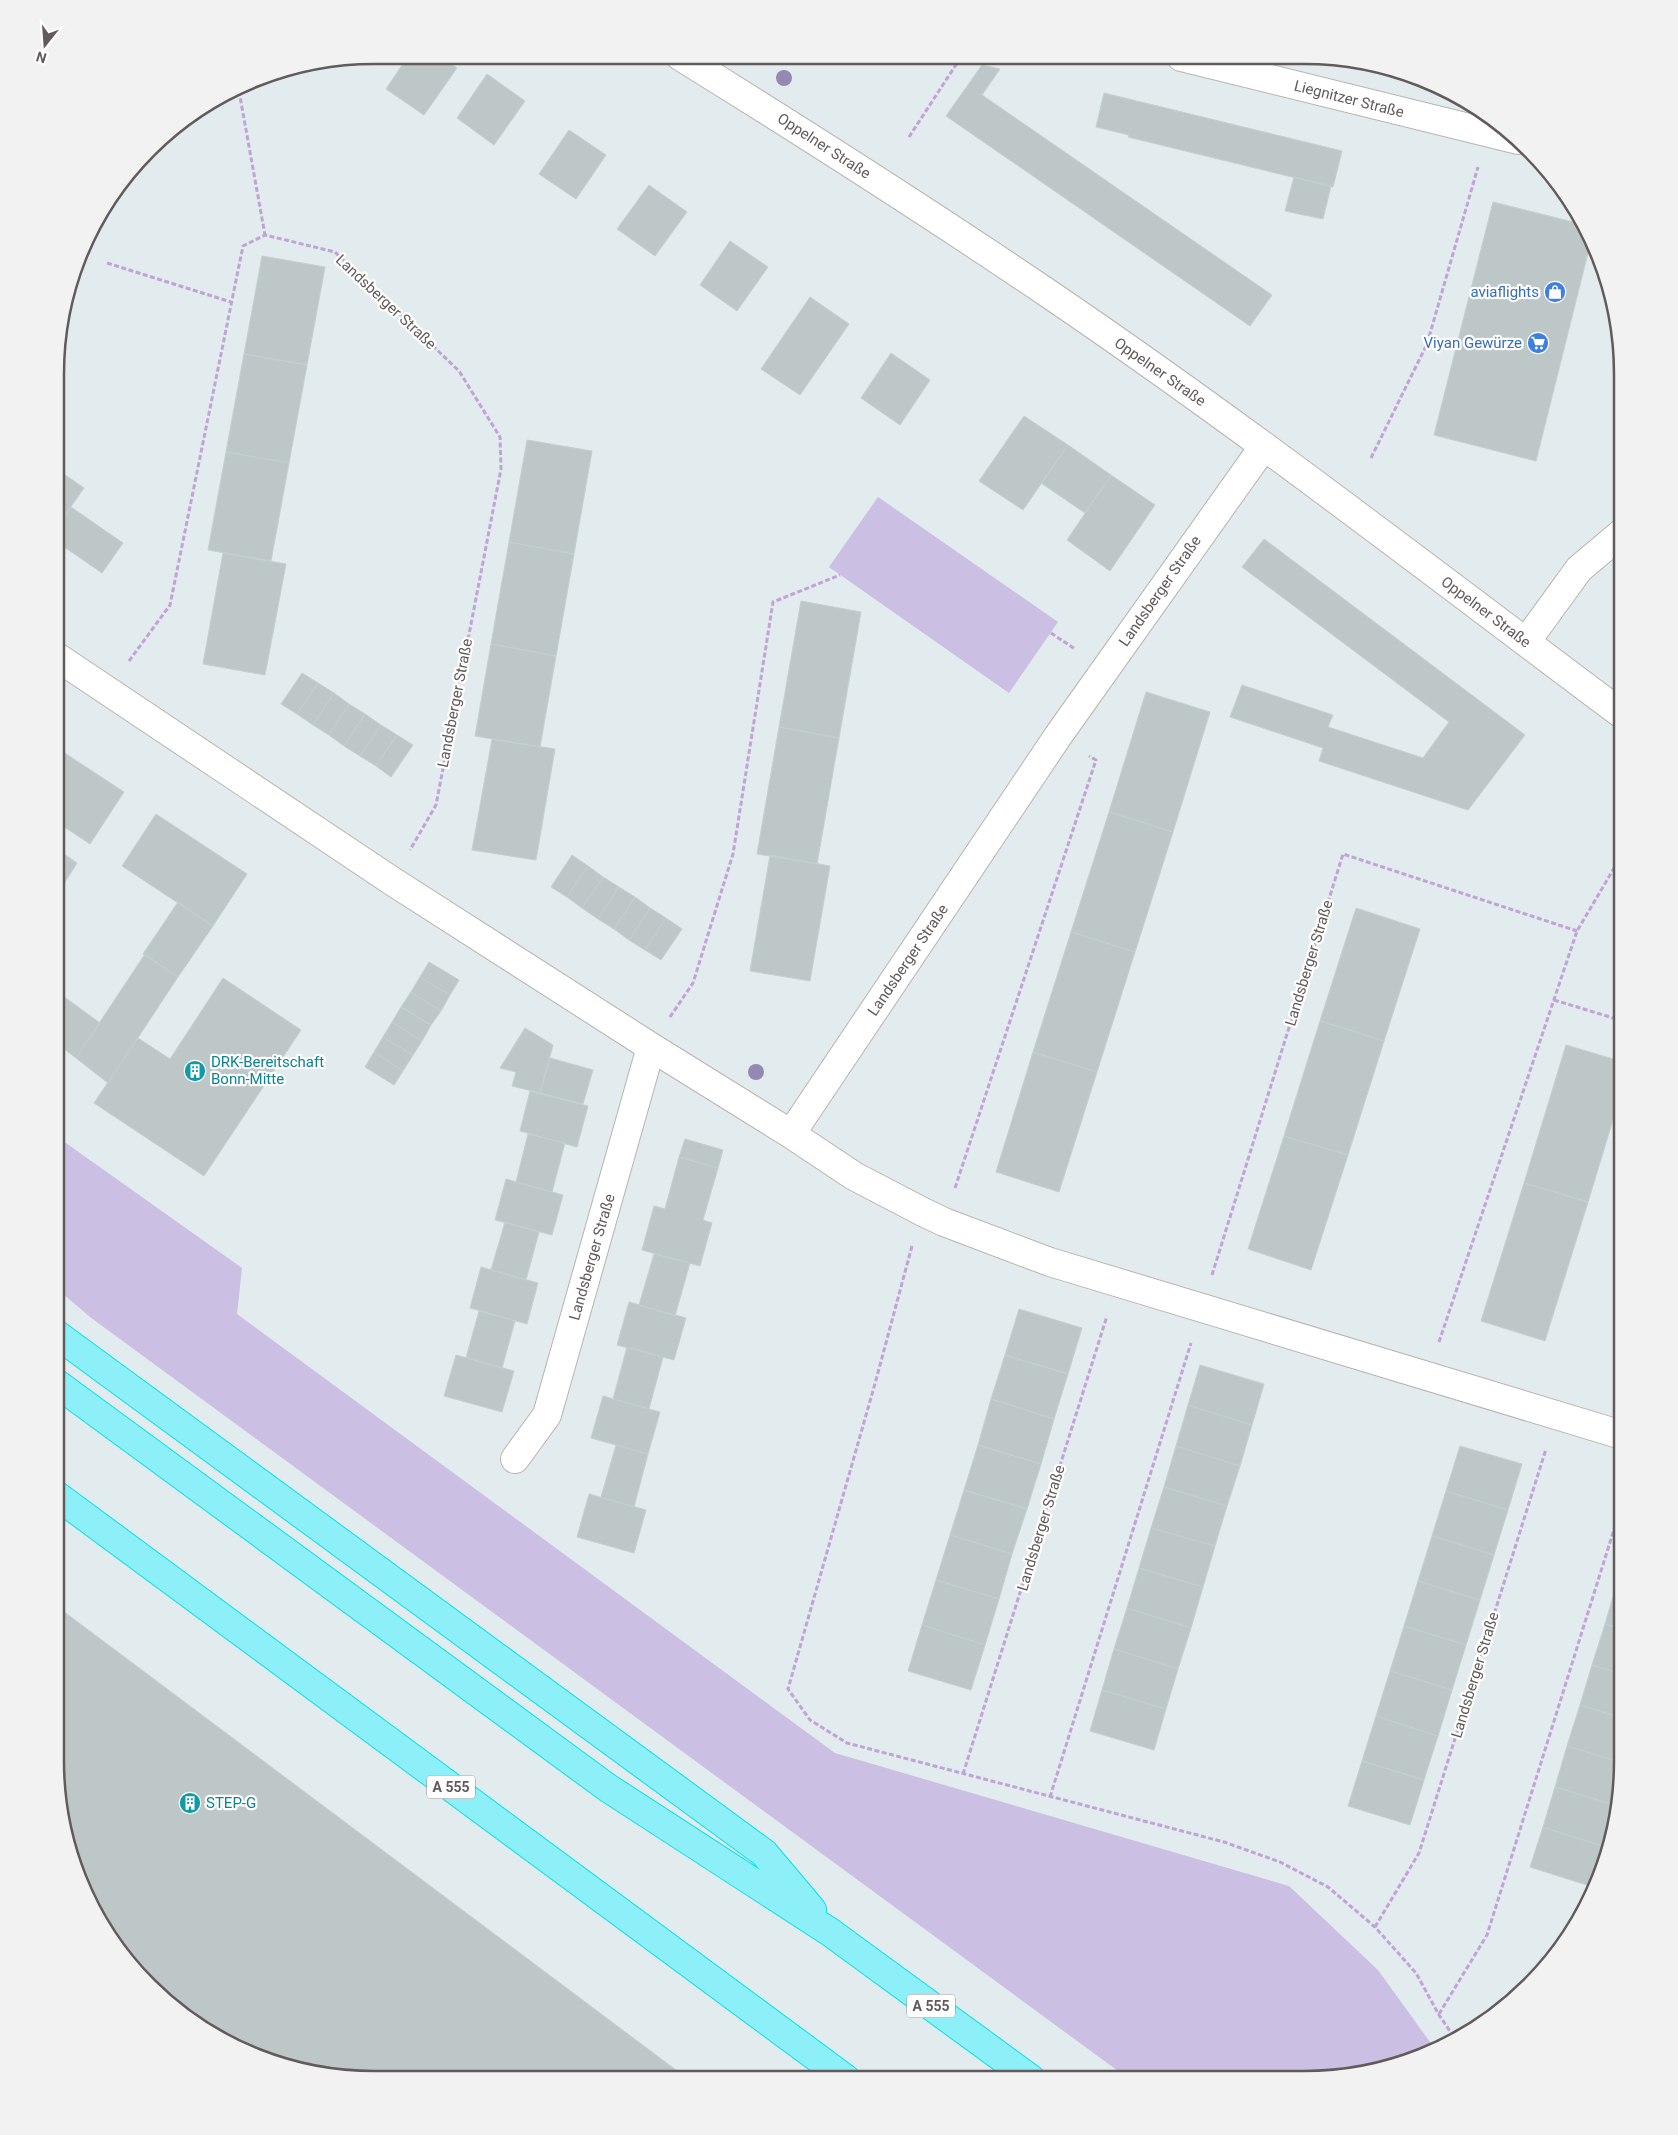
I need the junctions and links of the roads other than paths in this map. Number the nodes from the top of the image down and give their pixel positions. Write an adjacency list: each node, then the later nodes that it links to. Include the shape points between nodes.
1 (693, 64): 4 (street, Oppelner Straße, via 812,137 1050,295)
2 (1209, 64): 3 (street, Liegnitzer Straße)
3 (1504, 137)
4 (1264, 446): 6 (street, Oppelner Straße); 10 (street, Landsberger Straße, via 1058,736)
5 (1614, 539): 6 (street, via 1578,569)
6 (1526, 642): 8 (street, Oppelner Straße)
7 (64, 662): 9 (street, via 392,881)
8 (1614, 707)
9 (651, 1047): 10 (street); 14 (street, Landsberger Straße, via 547,1415)
10 (791, 1134): 13 (street, via 854,1176 934,1217 1050,1262)
11 (64, 1340): 16 (highway, via 764,1854)
12 (64, 1389): 16 (highway, A 555, via 608,1788)
13 (1614, 1432)
14 (514, 1459)
15 (64, 1501): 17 (highway, A 555)
16 (830, 1932): 18 (highway, A 555)
17 (835, 2071)
18 (1020, 2071)

